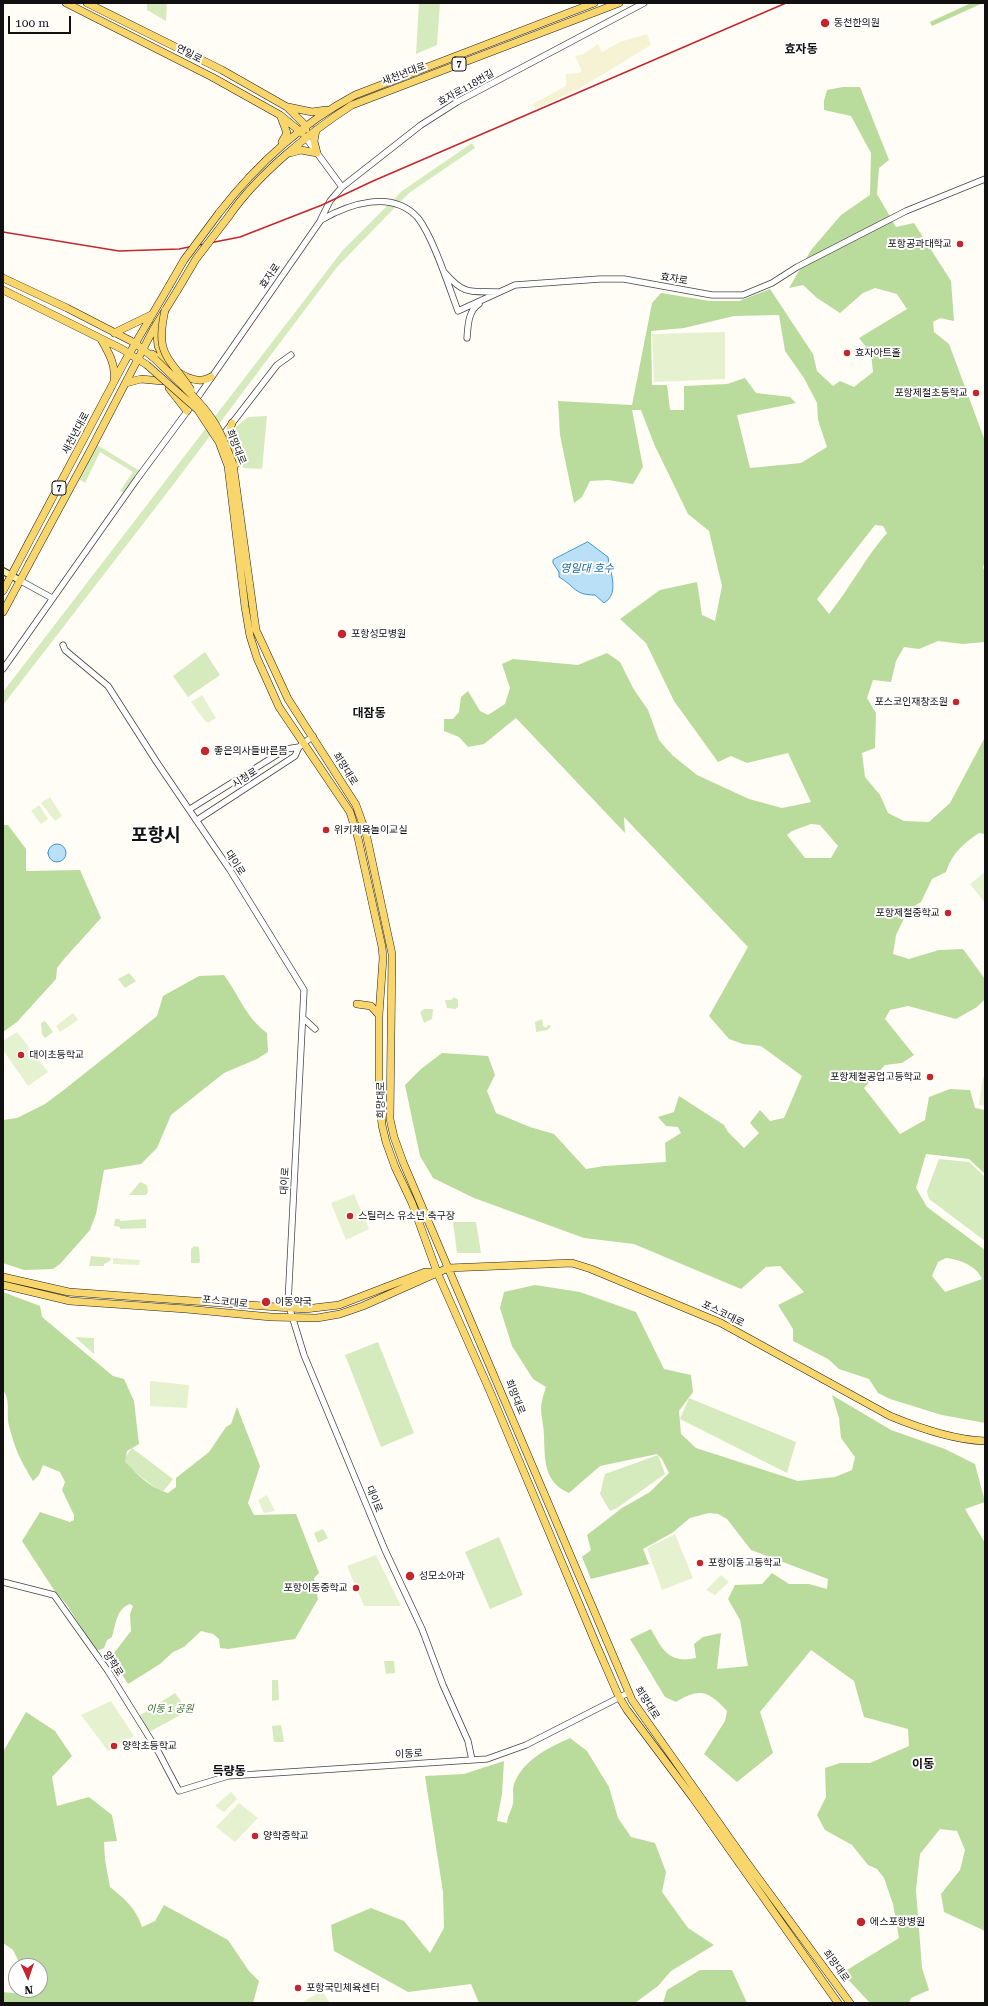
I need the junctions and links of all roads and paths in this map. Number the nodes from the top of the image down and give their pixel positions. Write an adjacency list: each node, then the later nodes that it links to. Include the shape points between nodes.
1 (66, 3): 9 (main road, 연일로, via 212,77)
2 (87, 3): 7 (main road, 연일로, via 222,70)
3 (592, 3): 6 (street); 8 (main road, 새천년대로 / 7, via 363,92)
4 (619, 3): 6 (main road, 새천년대로 / 7)
5 (644, 3): 18 (street, 효자로118번길, via 457,102 421,125)
6 (595, 12): 12 (main road, 새천년대로 / 7, via 357,102)
7 (287, 106): 8 (main road, via 312,112 322,112); 10 (main road, 연일로)
8 (331, 108): 10 (main road, 새천년대로 / 7)
9 (280, 115): 11 (main road, 연일로); 14 (main road, via 287,133)
10 (305, 125): 11 (main road, 새천년대로 / 7); 13 (main road)
11 (299, 130): 13 (main road, 연일로); 14 (main road, 새천년대로 / 7)
12 (316, 130): 13 (main road, 새천년대로 / 7); 16 (main road, via 314,141)
13 (306, 138): 15 (main road, 새천년대로 / 7); 16 (street)
14 (280, 147): 25 (main road, 새천년대로 / 7, bridge, via 242,184 219,213 184,260)
15 (289, 153): 16 (main road, via 301,150); 24 (main road, 새천년대로 / 7, bridge, via 259,181 229,216 196,259)
16 (317, 153): 18 (street)
17 (985, 179): 23 (street, 효자로, via 906,212 772,283 743,295 712,295 624,279 515,285)
18 (342, 187): 19 (street, 효자로118번길, via 330,201)
19 (321, 220): 20 (street, 효자로, via 352,205 372,201 389,203 404,209 423,226); 36 (street, 효자로)
20 (442, 269): 23 (street, via 460,287 469,291); 23 (street, 효자로, via 458,312)
21 (3, 278): 27 (main road, 희망대로)
22 (3, 290): 29 (main road, 희망대로)
23 (500, 292): 28 (street, via 475,307 468,324)
24 (165, 310): 26 (main road, 새천년대로 / 7); 40 (main road, bridge, via 161,334 162,348)
25 (151, 315): 27 (main road); 30 (main road, 새천년대로 / 7)
26 (156, 324): 31 (main road, 새천년대로 / 7); 35 (main road, via 158,346)
27 (114, 333): 30 (main road, 희망대로)
28 (468, 338)
29 (101, 339): 32 (main road, 희망대로); 38 (main road, via 115,373)
30 (135, 343): 31 (main road, 희망대로); 32 (main road, 새천년대로 / 7)
31 (145, 350): 34 (main road, 새천년대로 / 7); 35 (main road); 40 (main road, 희망대로, bridge)
32 (129, 353): 34 (main road, 희망대로); 38 (main road, 새천년대로 / 7)
33 (291, 355): 42 (street, via 277,365)
34 (139, 359): 37 (main road); 39 (main road, 새천년대로 / 7); 46 (main road, 희망대로, bridge, via 198,410)
35 (166, 363): 36 (main road, via 194,380)
36 (211, 377): 40 (street, 효자로)
37 (162, 381): 39 (main road, via 141,379); 41 (main road)
38 (113, 383): 48 (main road, 새천년대로 / 7)
39 (126, 383): 49 (main road, 새천년대로 / 7)
40 (196, 402): 41 (street); 46 (main road, 희망대로, bridge, via 221,434)
41 (188, 411): 52 (street)
42 (232, 423): 43 (street); 45 (main road, via 229,433)
43 (225, 438): 44 (main road, via 222,445); 45 (main road)
44 (219, 444): 51 (main road, via 231,499 238,588)
45 (231, 448): 51 (main road, via 241,482 252,583)
46 (231, 465): 51 (main road, 희망대로)
47 (3, 571): 48 (main road)
48 (11, 576): 49 (main road); 50 (main road, 새천년대로 / 7)
49 (21, 581): 52 (street); 53 (main road, 새천년대로 / 7)
50 (3, 591)
51 (246, 593): 56 (main road, 희망대로, via 265,652 288,699); 57 (main road, 희망대로, via 250,636 259,663 279,707)
52 (52, 598): 55 (street)
53 (3, 612)
54 (62, 645): 58 (street, 대이로, via 108,686)
55 (3, 669)
56 (313, 736): 57 (street, 시청로); 64 (main road, 희망대로, via 356,805 366,833 392,954 390,1119 397,1147)
57 (301, 745): 58 (street, 시청로, via 286,749); 59 (street, 시청로, via 296,756); 61 (main road, 희망대로, via 350,812 358,838 382,947)
58 (190, 809): 59 (street, 대이로)
59 (197, 820): 62 (street, 대이로, via 304,990)
60 (357, 1004): 61 (main road, via 372,1006)
61 (379, 1015): 65 (main road, 희망대로, via 379,1094 382,1124 390,1154)
62 (303, 1018): 63 (street); 69 (street, 대이로, via 291,1229 288,1299)
63 (315, 1029)
64 (448, 1268): 65 (main road, 포스코대로); 72 (main road, 포스코대로, via 565,1263 583,1266 721,1323 890,1416 915,1426); 73 (main road, 희망대로)
65 (437, 1272): 69 (main road, 포스코대로, via 425,1272 339,1306); 71 (main road, 포스코대로, via 349,1311 326,1317); 74 (main road, 희망대로)
66 (3, 1277): 68 (main road, 포스코대로, via 69,1292)
67 (6, 1286): 70 (main road, 포스코대로, via 70,1301)
68 (209, 1303): 69 (main road, 포스코대로); 70 (main road)
69 (290, 1309): 71 (street, 대이로)
70 (209, 1311): 71 (main road, 포스코대로)
71 (292, 1318): 80 (street, 대이로, via 313,1377 468,1741)
72 (985, 1441)
73 (527, 1455): 74 (main road); 75 (main road, 희망대로)
74 (518, 1458): 76 (main road, 희망대로)
75 (549, 1504): 76 (main road); 78 (main road, 희망대로)
76 (539, 1508): 79 (main road, 희망대로)
77 (3, 1582): 81 (street, 양학로, via 54,1594 108,1672 159,1753)
78 (628, 1693): 79 (street, 이동로); 83 (main road, 희망대로, via 745,1860)
79 (619, 1697): 80 (street, 이동로, via 526,1745 487,1759); 82 (main road, 희망대로)
80 (472, 1760): 81 (street, 이동로, via 228,1776)
81 (179, 1792)
82 (838, 2003)
83 (850, 2003)

